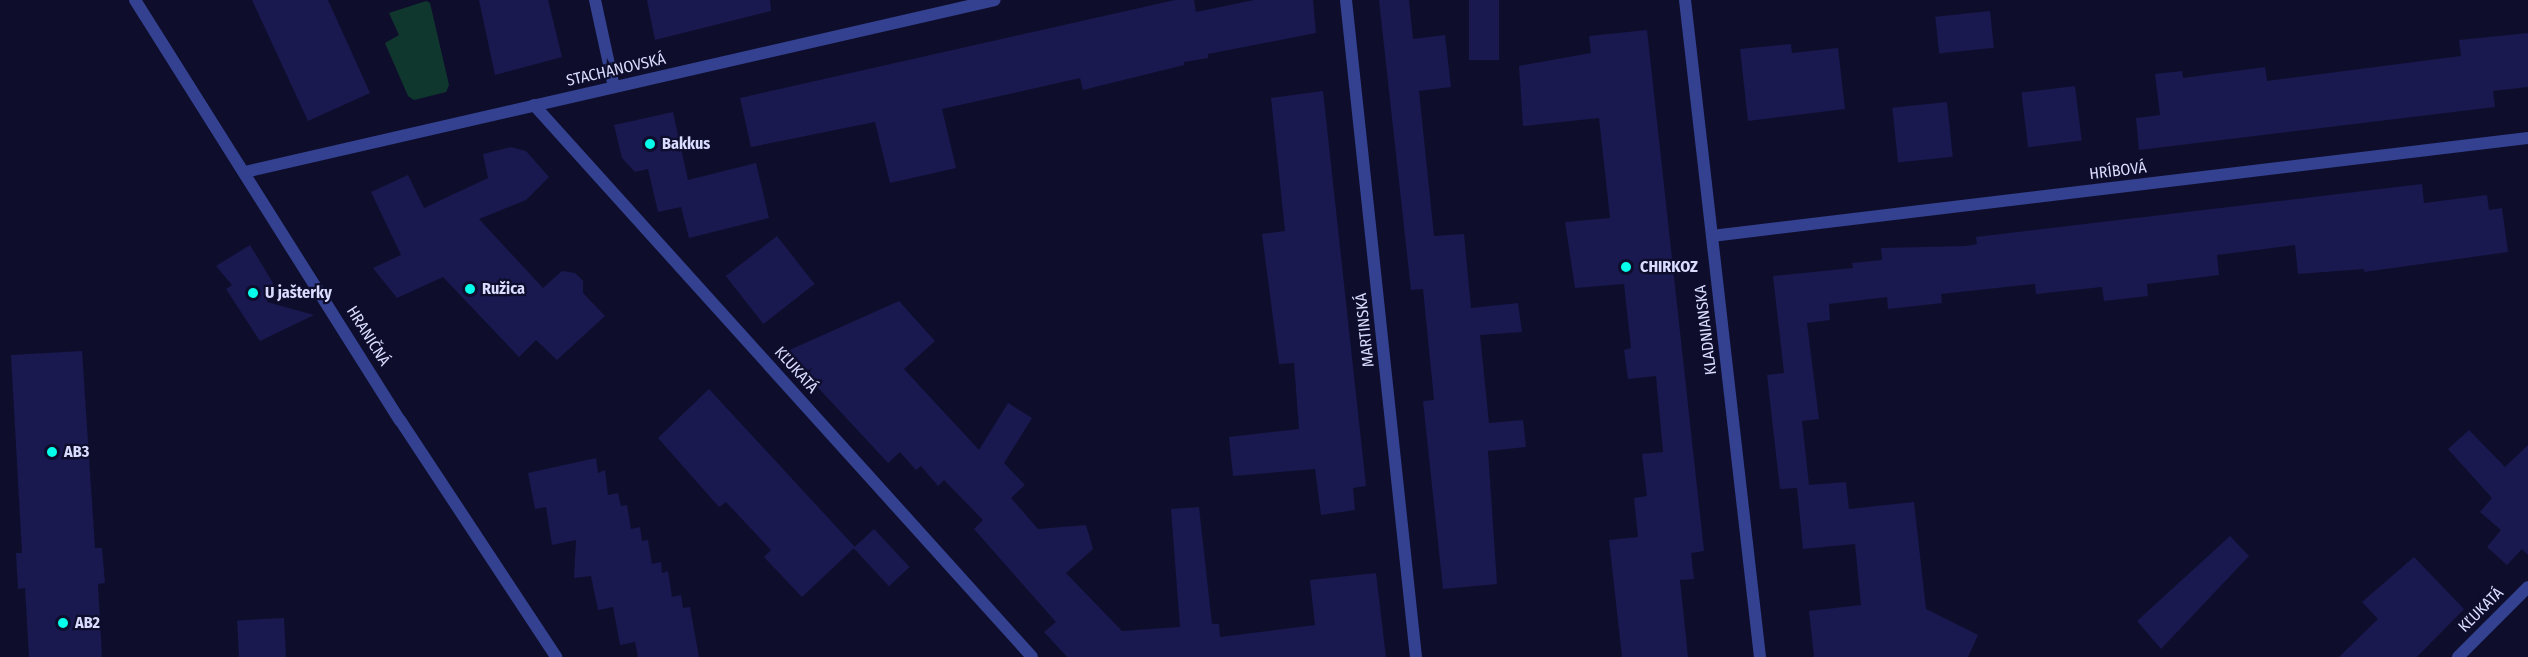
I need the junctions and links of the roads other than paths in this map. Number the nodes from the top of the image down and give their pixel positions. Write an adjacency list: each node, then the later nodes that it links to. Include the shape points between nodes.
1 (135, 0): 9 (street, HRANIČNÁ)
2 (595, 0): 6 (street)
3 (995, 0): 6 (street, STACHANOVSKÁ)
4 (1346, 0): 14 (street, MARTINSKÁ)
5 (1684, 0): 10 (street, KLADNIANSKA)
6 (614, 87): 7 (street, STACHANOVSKÁ)
7 (534, 105): 9 (street, STACHANOVSKÁ); 13 (street, KĽUKATÁ)
8 (2528, 138): 10 (street, HRÍBOVÁ)
9 (245, 172): 12 (street, HRANIČNÁ, via 400,420)
10 (1712, 236): 15 (street, KLADNIANSKA)
11 (2528, 587): 16 (street, KĽUKATÁ)
12 (556, 657)
13 (1032, 657)
14 (1416, 657)
15 (1760, 657)
16 (2458, 657)

